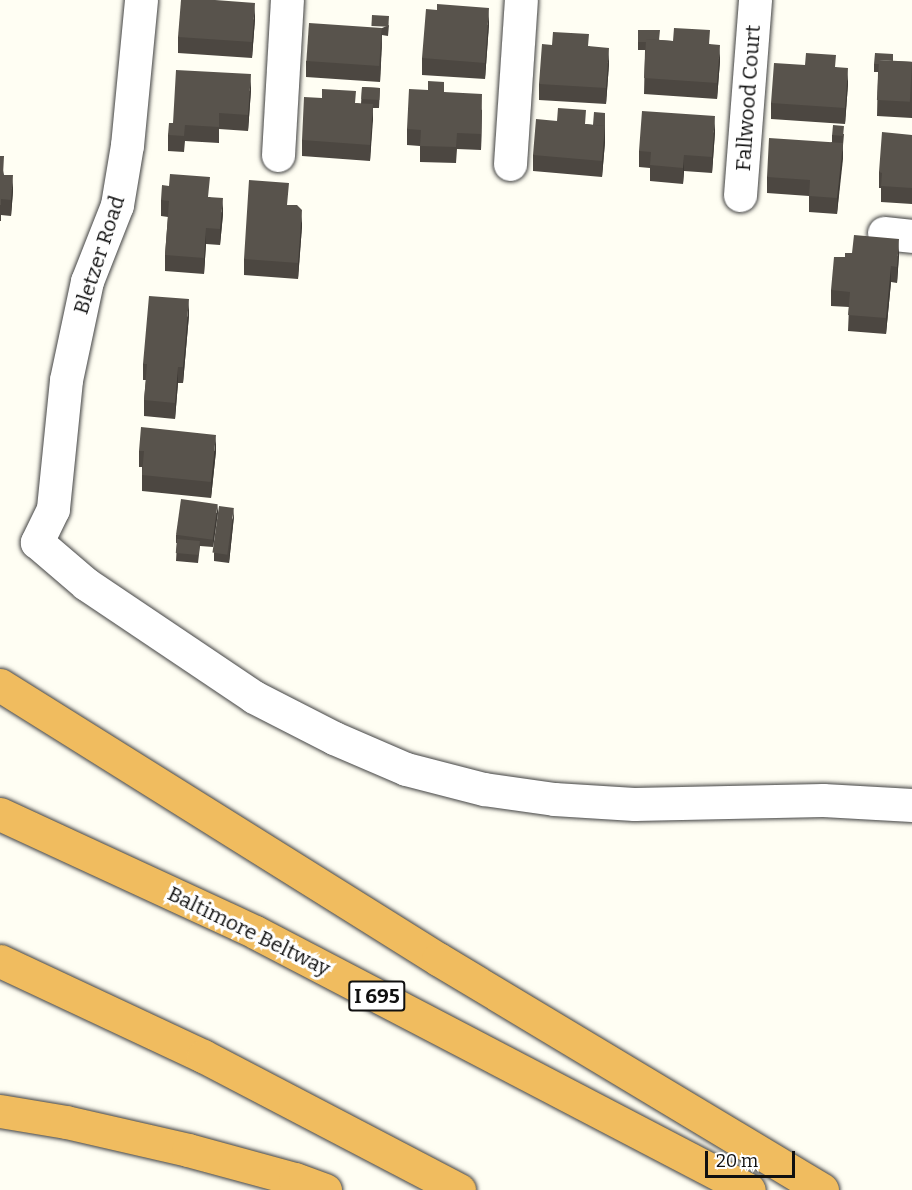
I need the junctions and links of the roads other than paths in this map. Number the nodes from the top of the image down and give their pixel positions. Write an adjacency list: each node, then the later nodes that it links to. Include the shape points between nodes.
1 (141, 0): 9 (street, Bletzer Road, via 127,146 117,205 84,292 66,380 53,510 37,542 95,591 254,697 406,769 484,789 554,799 634,804 823,800)
2 (287, 0): 5 (street)
3 (521, 0): 6 (street)
4 (755, 0): 7 (street, Fallwood Court)
5 (278, 155)
6 (510, 164)
7 (740, 195)
8 (0, 685): 16 (highway, via 438,959)
9 (912, 805)
10 (0, 814): 15 (highway, Baltimore Beltway / I 695, via 255,932)
11 (0, 961): 14 (highway, via 203,1056)
12 (0, 1111): 13 (highway, via 188,1150)
13 (325, 1190)
14 (459, 1190)
15 (749, 1190)
16 (822, 1190)

